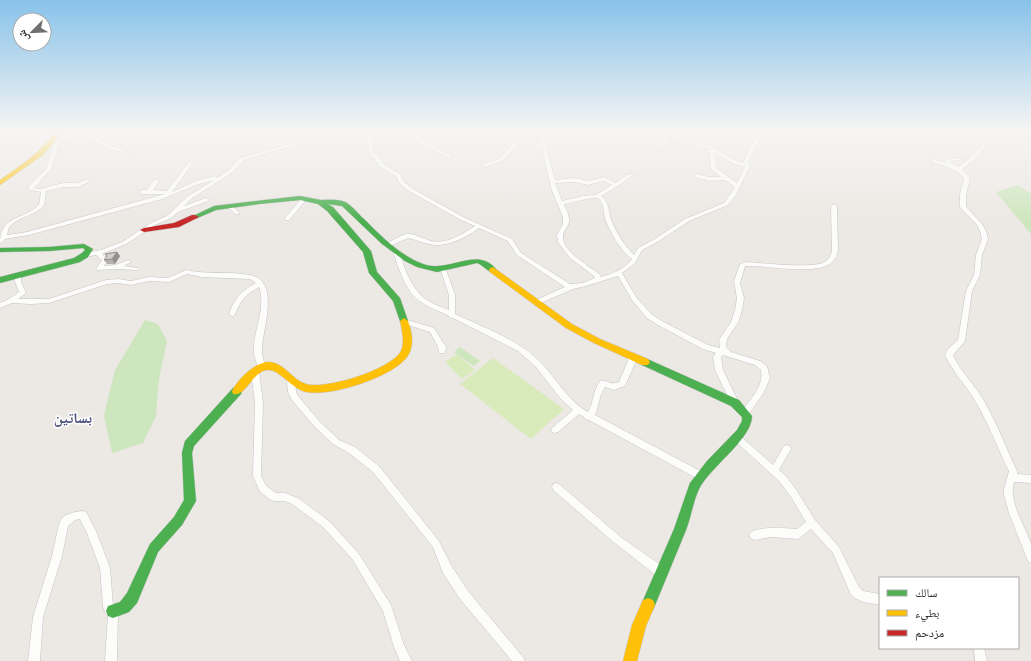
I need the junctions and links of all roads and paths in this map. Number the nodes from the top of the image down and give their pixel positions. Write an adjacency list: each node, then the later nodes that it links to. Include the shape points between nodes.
1 (32, 161): 25 (street)
2 (50, 161): 28 (street, via 48,169 31,187)
3 (240, 161): 20 (street)
4 (379, 161): 40 (street, via 398,175 404,185)
5 (499, 161): 15 (street)
6 (548, 161): 24 (street)
7 (713, 161): 21 (street, via 714,169)
8 (732, 161): 16 (street)
9 (746, 161): 16 (street)
10 (935, 161): 14 (street)
11 (949, 161): 14 (street)
12 (970, 161): 17 (street, via 959,168)
13 (191, 163): 31 (street)
14 (948, 164): 17 (street)
15 (484, 166)
16 (748, 166): 27 (street)
17 (962, 172): 79 (street, via 967,178 963,207 979,224 985,239 978,255 977,275 968,295 962,341 949,355 981,403 1013,471)
18 (630, 175): 26 (street)
19 (696, 176): 21 (street, via 709,179)
20 (220, 178): 31 (street, via 202,181); 38 (street, via 189,198)
21 (726, 178): 27 (street)
22 (88, 181): 28 (street, via 78,185 63,184)
23 (156, 181): 30 (street)
24 (554, 182): 26 (street, via 574,180 585,183 604,179); 36 (street, via 554,188)
25 (0, 183)
26 (616, 184): 32 (street)
27 (737, 186): 48 (street, via 724,205 687,220 640,249)
28 (42, 190): 42 (street, via 43,202 40,208 10,223)
29 (142, 192): 30 (street)
30 (149, 192): 31 (street)
31 (170, 193): 42 (street)
32 (597, 196): 36 (street); 48 (street, via 605,205 609,222 626,250)
33 (304, 198): 35 (street); 39 (street); 41 (street, via 266,201 234,210 221,206 176,225)
34 (206, 200): 38 (street)
35 (320, 202): 43 (street, via 344,204); 64 (street, via 337,215 367,251 371,257 372,271 396,298)
36 (562, 203): 56 (street, via 566,222 559,234 561,242 597,275)
37 (834, 206): 66 (street, via 835,252 827,263 811,267 742,265 737,284 740,306 736,320 722,342)
38 (176, 211): 41 (street)
39 (287, 219)
40 (479, 226): 43 (street, via 443,243 407,236); 58 (street, via 510,240 519,254)
41 (144, 230): 46 (street, via 124,243)
42 (2, 239)
43 (388, 245): 45 (street)
44 (0, 250): 47 (street, via 84,246 89,249)
45 (396, 251): 51 (street, via 430,268); 63 (street, via 413,290 429,305)
46 (98, 253): 47 (street); 50 (street, via 105,260 99,269)
47 (85, 256): 54 (street)
48 (635, 258): 53 (street)
49 (128, 262): 50 (street)
50 (116, 267): 52 (street)
51 (443, 268): 60 (street, via 483,262); 63 (street, via 452,295)
52 (136, 269)
53 (619, 273): 56 (street); 66 (street, via 634,298 649,316 706,347)
54 (18, 275): 55 (street); 59 (street, via 23,293)
55 (0, 280)
56 (598, 280): 58 (street)
57 (259, 284): 59 (street, via 250,277 198,275 186,272 169,280 106,282 49,301); 62 (street, via 245,291 234,306); 68 (street, via 265,298 258,353)
58 (572, 287): 60 (street)
59 (11, 301): 61 (street)
60 (536, 303): 67 (street, via 569,326)
61 (0, 306)
62 (232, 314)
63 (452, 316): 71 (street, via 521,349 540,365 560,393)
64 (404, 321): 65 (street, via 432,330); 69 (street, via 408,332 408,344 399,359 387,368 329,387 309,388)
65 (442, 351)
66 (724, 353): 70 (street, via 717,356 719,370); 72 (street, via 758,362 764,370 765,378 759,396)
67 (631, 356): 70 (street); 73 (street, via 632,361 622,384 614,387 603,383 599,387 597,401)
68 (259, 369): 69 (street, via 275,367); 87 (street, via 189,444 187,453 190,501 178,521 154,548 132,598 124,607); 91 (street, via 257,476 263,489 274,497 285,497 295,501 326,524 356,557 387,609)
69 (291, 382): 92 (street, via 295,398 317,424 336,442 352,450 371,466 395,492 436,544 447,569 464,595)
70 (735, 403): 72 (street)
71 (578, 410): 73 (street); 74 (street)
72 (745, 413): 75 (street, via 747,421)
73 (588, 417): 78 (street)
74 (555, 430)
75 (737, 438): 77 (street); 78 (street)
76 (787, 449): 77 (street)
77 (774, 471): 82 (street, via 788,485)
78 (701, 476): 85 (street, via 694,487 680,529)
79 (1013, 478): 80 (street); 84 (street, via 1008,488 1010,505)
80 (1031, 479)
81 (556, 487): 85 (street, via 619,541)
82 (812, 524): 83 (street, via 798,534 771,532); 86 (street, via 836,550 855,591 860,596)
83 (754, 535)
84 (1031, 558)
85 (661, 572): 93 (street, via 639,625)
86 (879, 599)
87 (113, 611): 89 (street, via 108,606 105,568 88,522 83,515 71,517 64,524 38,617); 90 (street)
88 (979, 649): 94 (street)
89 (34, 661)
90 (112, 661)
91 (406, 661)
92 (519, 661)
93 (630, 661)
94 (981, 661)

